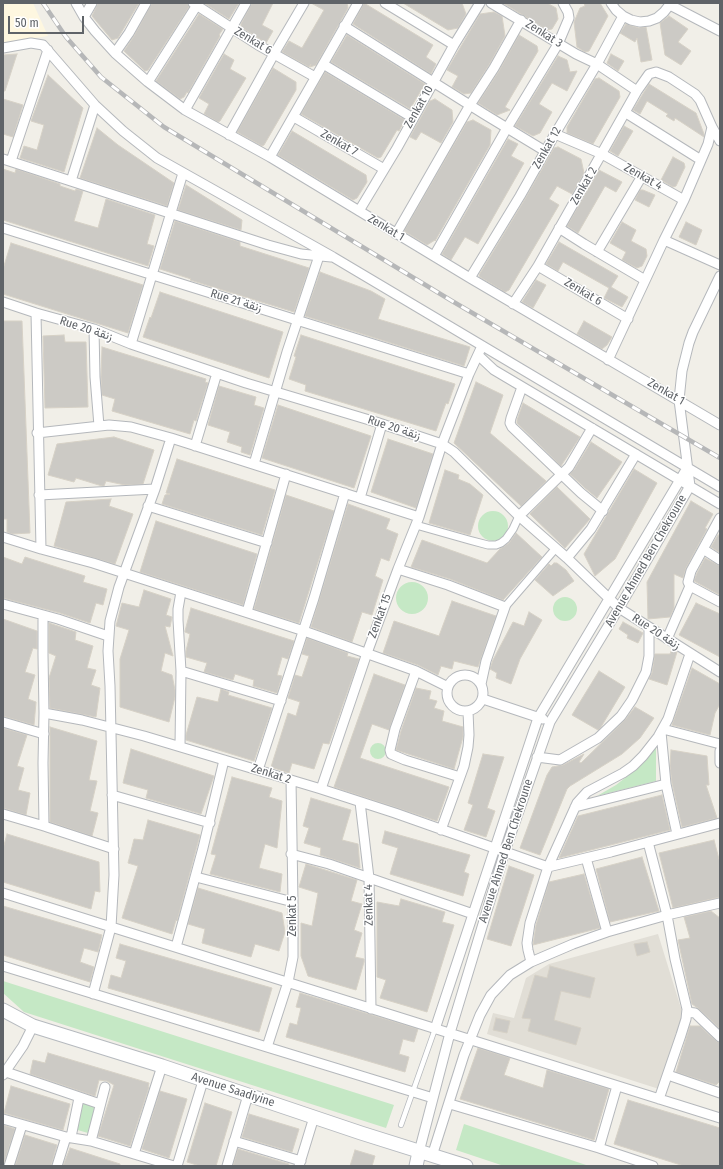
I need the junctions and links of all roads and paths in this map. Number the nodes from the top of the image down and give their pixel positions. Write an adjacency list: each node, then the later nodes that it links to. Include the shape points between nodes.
1 (76, 3): 15 (street, Zenkat 1)
2 (92, 3): 15 (street)
3 (146, 3): 24 (street)
4 (246, 3): 18 (street)
5 (304, 3): 25 (street)
6 (358, 3): 17 (street)
7 (385, 3): 21 (street)
8 (480, 3): 21 (street, Zenkat 10)
9 (491, 3): 16 (street, Zenkat 3)
10 (563, 3): 20 (street, via 568,18)
11 (611, 3): 14 (street)
12 (195, 4): 18 (street, Zenkat 6); 29 (street)
13 (670, 4): 14 (street, via 661,15 649,21 635,21); 19 (street)
14 (623, 16): 27 (street, Zenkat 12)
15 (84, 17): 24 (street, Zenkat 1)
16 (521, 20): 20 (street, Zenkat 3); 33 (street)
17 (344, 26): 26 (street); 30 (street)
18 (231, 28): 25 (street, Zenkat 6); 34 (street)
19 (720, 31)
20 (558, 44): 27 (street, Zenkat 3); 39 (street)
21 (454, 45): 30 (street, Zenkat 10)
22 (3, 48): 23 (street, via 38,43)
23 (48, 50): 32 (street); 46 (street)
24 (115, 53): 29 (street, Zenkat 1)
25 (274, 54): 28 (street, Zenkat 6); 41 (street)
26 (322, 64): 28 (street); 37 (street)
27 (597, 64): 31 (street, Zenkat 3); 40 (street, Zenkat 12)
28 (315, 77): 36 (street)
29 (148, 82): 34 (street, Zenkat 1)
30 (434, 82): 33 (street); 37 (street, Zenkat 10)
31 (637, 91): 35 (street, Zenkat 2); 38 (street, Zenkat 2, via 649,74 656,72 669,76 695,94)
32 (95, 105): 49 (street, via 157,158); 51 (street)
33 (470, 105): 39 (street); 57 (street)
34 (185, 110): 41 (street, Zenkat 1)
35 (626, 113): 44 (street, Zenkat 2); 47 (street)
36 (294, 116): 45 (street); 48 (street, Zenkat 7)
37 (413, 118): 48 (street, Zenkat 10)
38 (712, 127): 42 (street); 47 (street)
39 (506, 128): 43 (street); 61 (street)
40 (555, 134): 43 (street, Zenkat 12); 44 (street, Zenkat 4)
41 (229, 135): 45 (street, Zenkat 1)
42 (720, 141)
43 (545, 150): 67 (street, Zenkat 12)
44 (602, 154): 50 (street, Zenkat 4); 56 (street, Zenkat 2)
45 (270, 158): 53 (street, Zenkat 1)
46 (7, 160): 51 (street)
47 (701, 160): 52 (street)
48 (384, 170): 53 (street, Zenkat 10)
49 (183, 173): 54 (street); 62 (street)
50 (642, 176): 52 (street, Zenkat 4); 59 (street)
51 (71, 181): 54 (street)
52 (684, 200): 58 (street)
53 (359, 211): 57 (street, Zenkat 1)
54 (171, 213): 60 (street, via 268,245); 65 (street)
55 (3, 228): 65 (street, Rue 21 زنقة)
56 (559, 228): 59 (street); 64 (street, Zenkat 2)
57 (396, 234): 61 (street, Zenkat 1)
58 (664, 240): 63 (street); 68 (street)
59 (597, 252): 68 (street)
60 (319, 256): 62 (street); 73 (street)
61 (434, 256): 67 (street, Zenkat 1)
62 (333, 257): 76 (street)
63 (720, 265)
64 (538, 266): 70 (street, Zenkat 2); 72 (street, Zenkat 6)
65 (152, 276): 73 (street, Rue 21 زنقة); 75 (street)
66 (720, 276): 83 (street, via 689,343)
67 (470, 278): 70 (street, Zenkat 1)
68 (645, 280): 72 (street)
69 (3, 302): 71 (street, Rue 20 زنقة)
70 (513, 304): 78 (street, Zenkat 1)
71 (36, 313): 74 (street, Rue 20 زنقة); 88 (street)
72 (628, 319): 78 (street)
73 (298, 320): 80 (street, Rue 21 زنقة); 82 (street)
74 (94, 330): 75 (street, Rue 20 زنقة); 86 (street)
75 (131, 344): 79 (street, Rue 20 زنقة)
76 (482, 346): 77 (street, Zenkat 15); 94 (street)
77 (478, 355): 80 (street, Zenkat 15); 81 (street, via 494,370)
78 (608, 360): 83 (street, Zenkat 1)
79 (217, 374): 82 (street, Rue 20 زنقة); 91 (street)
80 (469, 374): 90 (street, Zenkat 15)
81 (522, 387): 87 (street); 96 (street, via 510,423)
82 (275, 392): 84 (street, Rue 20 زنقة); 93 (street)
83 (679, 400): 85 (street, Zenkat 1); 94 (street)
84 (382, 424): 90 (street, Rue 20 زنقة); 103 (street)
85 (720, 425)
86 (98, 426): 88 (street); 89 (street, via 130,427)
87 (592, 428): 92 (street); 96 (street)
88 (38, 433): 102 (street)
89 (171, 438): 91 (street); 100 (street)
90 (442, 444): 107 (street, Rue 20 زنقة, via 454,452); 109 (street, Zenkat 15)
91 (195, 446): 93 (street)
92 (636, 454): 97 (street); 106 (street)
93 (254, 464): 95 (street)
94 (687, 468): 97 (street, Avenue Ahmed Ben Chekroune); 98 (street, Avenue Ahmed Ben Chekroune); 99 (street)
95 (286, 474): 101 (street); 111 (street)
96 (562, 475): 106 (street); 107 (street)
97 (679, 480): 98 (street); 121 (street, Avenue Ahmed Ben Chekroune)
98 (690, 486): 104 (street); 125 (street, Avenue Ahmed Ben Chekroune)
99 (720, 486)
100 (155, 489): 102 (street); 105 (street)
101 (345, 493): 103 (street); 129 (street)
102 (39, 495): 113 (street)
103 (360, 498): 109 (street)
104 (720, 504)
105 (148, 506): 111 (street); 118 (street)
106 (603, 511): 115 (street)
107 (519, 516): 109 (street, via 506,539 496,545 469,540); 112 (street, Rue 20 زنقة)
108 (720, 518): 114 (street)
109 (418, 521): 117 (street, Zenkat 15)
110 (3, 537): 113 (street)
111 (267, 543): 126 (street)
112 (556, 548): 115 (street, Rue 20 زنقة); 124 (street)
113 (41, 549): 118 (street)
114 (703, 549): 116 (street); 119 (street, via 689,575)
115 (567, 558): 121 (street, Rue 20 زنقة)
116 (720, 560)
117 (398, 569): 124 (street); 132 (street, Zenkat 15)
118 (124, 574): 120 (street); 130 (street, via 114,603)
119 (690, 586): 122 (street); 131 (street)
120 (181, 592): 126 (street); 134 (street, via 178,620)
121 (608, 600): 125 (street, Rue 20 زنقة); 143 (street, Avenue Ahmed Ben Chekroune)
122 (720, 602)
123 (3, 604): 127 (street)
124 (505, 607): 137 (street, via 486,661)
125 (619, 608): 128 (street, Rue 20 زنقة); 145 (street, Avenue Ahmed Ben Chekroune)
126 (247, 612): 129 (street)
127 (43, 615): 130 (street); 142 (street)
128 (649, 627): 131 (street, Rue 20 زنقة); 152 (street, via 646,672 621,716 598,738 560,760)
129 (304, 631): 132 (street); 140 (street)
130 (108, 636): 146 (street)
131 (667, 639): 133 (street, Rue 20 زنقة)
132 (367, 653): 135 (street); 159 (street, Zenkat 15)
133 (690, 654): 136 (street, Rue 20 زنقة); 147 (street)
134 (181, 671): 140 (street); 150 (street)
135 (416, 671): 138 (street); 156 (street, via 395,729 391,754)
136 (720, 672)
137 (481, 684): 138 (street, via 474,677 464,675 454,679); 139 (street)
138 (448, 687): 141 (street, via 452,705 459,710)
139 (483, 699): 141 (street, via 480,705); 143 (street)
140 (281, 700): 155 (street)
141 (468, 711): 156 (street, via 468,747)
142 (44, 713): 146 (street, Zenkat 2); 148 (street)
143 (538, 718): 145 (street); 170 (street, Avenue Ahmed Ben Chekroune)
144 (3, 722): 148 (street)
145 (550, 722): 152 (street, Avenue Ahmed Ben Chekroune)
146 (110, 728): 150 (street, Zenkat 2); 160 (street)
147 (662, 731): 149 (street); 158 (street); 162 (street, via 633,766 587,792)
148 (44, 734): 166 (street)
149 (720, 744)
150 (180, 746): 153 (street, Zenkat 2)
151 (720, 751): 154 (street)
152 (537, 757): 172 (street, Avenue Ahmed Ben Chekroune)
153 (224, 760): 155 (street, Zenkat 2); 164 (street)
154 (720, 763)
155 (258, 770): 157 (street, Zenkat 2)
156 (460, 777): 167 (street)
157 (291, 780): 159 (street, Zenkat 2); 173 (street, Zenkat 5)
158 (666, 784): 162 (street); 168 (street)
159 (321, 789): 161 (street, Zenkat 2)
160 (112, 795): 164 (street); 171 (street)
161 (360, 802): 167 (street, Zenkat 2); 177 (street, Zenkat 4)
162 (575, 807): 175 (street)
163 (3, 814): 166 (street)
164 (210, 823): 176 (street)
165 (720, 823): 168 (street)
166 (44, 826): 171 (street)
167 (441, 830): 170 (street, Zenkat 2)
168 (678, 834): 169 (street)
169 (648, 842): 174 (street); 182 (street)
170 (495, 848): 172 (street, Zenkat 2); 181 (street, Avenue Ahmed Ben Chekroune)
171 (114, 849): 183 (street)
172 (505, 852): 175 (street, Zenkat 2); 195 (street, Avenue Ahmed Ben Chekroune)
173 (292, 854): 177 (street); 179 (street, Zenkat 5)
174 (586, 858): 175 (street); 184 (street)
175 (548, 867): 186 (street, via 530,923 528,950)
176 (196, 877): 179 (street); 185 (street)
177 (368, 878): 181 (street); 190 (street, Zenkat 4)
178 (3, 893): 183 (street)
179 (293, 902): 188 (street, Zenkat 5, via 292,957)
180 (720, 903): 182 (street)
181 (473, 914): 194 (street, Avenue Ahmed Ben Chekroune)
182 (668, 915): 184 (street); 192 (street)
183 (111, 927): 185 (street); 189 (street)
184 (607, 932): 186 (street)
185 (176, 947): 188 (street)
186 (531, 962): 197 (street, via 510,975 491,995)
187 (3, 966): 189 (street)
188 (288, 982): 190 (street); 198 (street, Zenkat 5)
189 (93, 994): 198 (street)
190 (371, 1008): 194 (street)
191 (3, 1010): 193 (main road, Avenue Saadiyine)
192 (687, 1012): 196 (street, via 695,1013); 201 (street)
193 (33, 1026): 199 (main road, Avenue Saadiyine); 200 (street)
194 (435, 1029): 195 (street); 205 (lane)
195 (450, 1033): 197 (street); 209 (street, Avenue Ahmed Ben Chekroune)
196 (720, 1037)
197 (470, 1040): 203 (street); 212 (street)
198 (267, 1047): 205 (street)
199 (162, 1066): 202 (main road, Avenue Saadiyine); 223 (street)
200 (4, 1074): 208 (street)
201 (668, 1075): 206 (street); 210 (street)
202 (203, 1081): 207 (main road, Avenue Saadiyine); 229 (street)
203 (617, 1086): 210 (street); 221 (street)
204 (105, 1087): 211 (street)
205 (413, 1092): 209 (street); 217 (lane)
206 (720, 1093)
207 (248, 1095): 213 (main road, Avenue Saadiyine); 220 (street)
208 (80, 1098): 211 (street); 218 (street)
209 (433, 1098): 222 (street, Avenue Ahmed Ben Chekroune)
210 (659, 1099): 214 (street)
211 (100, 1104): 219 (street)
212 (450, 1104): 221 (street); 224 (street)
213 (314, 1117): 222 (main road, Avenue Saadiyine); 226 (street)
214 (720, 1118)
215 (3, 1119): 216 (street)
216 (22, 1125): 218 (street); 227 (street)
217 (401, 1126)
218 (68, 1137): 219 (street); 228 (street)
219 (91, 1141): 223 (street)
220 (234, 1141): 226 (street); 230 (street)
221 (599, 1148): 233 (street)
222 (420, 1152): 224 (main road, Avenue Saadiyine); 231 (main road, Avenue Ahmed Ben Chekroune)
223 (134, 1154): 225 (street)
224 (431, 1161): 232 (main road, Avenue Saadiyine)
225 (142, 1162): 229 (street)
226 (300, 1164)
227 (9, 1166)
228 (57, 1166)
229 (175, 1166)
230 (227, 1166)
231 (416, 1166)
232 (466, 1166)
233 (653, 1166)

